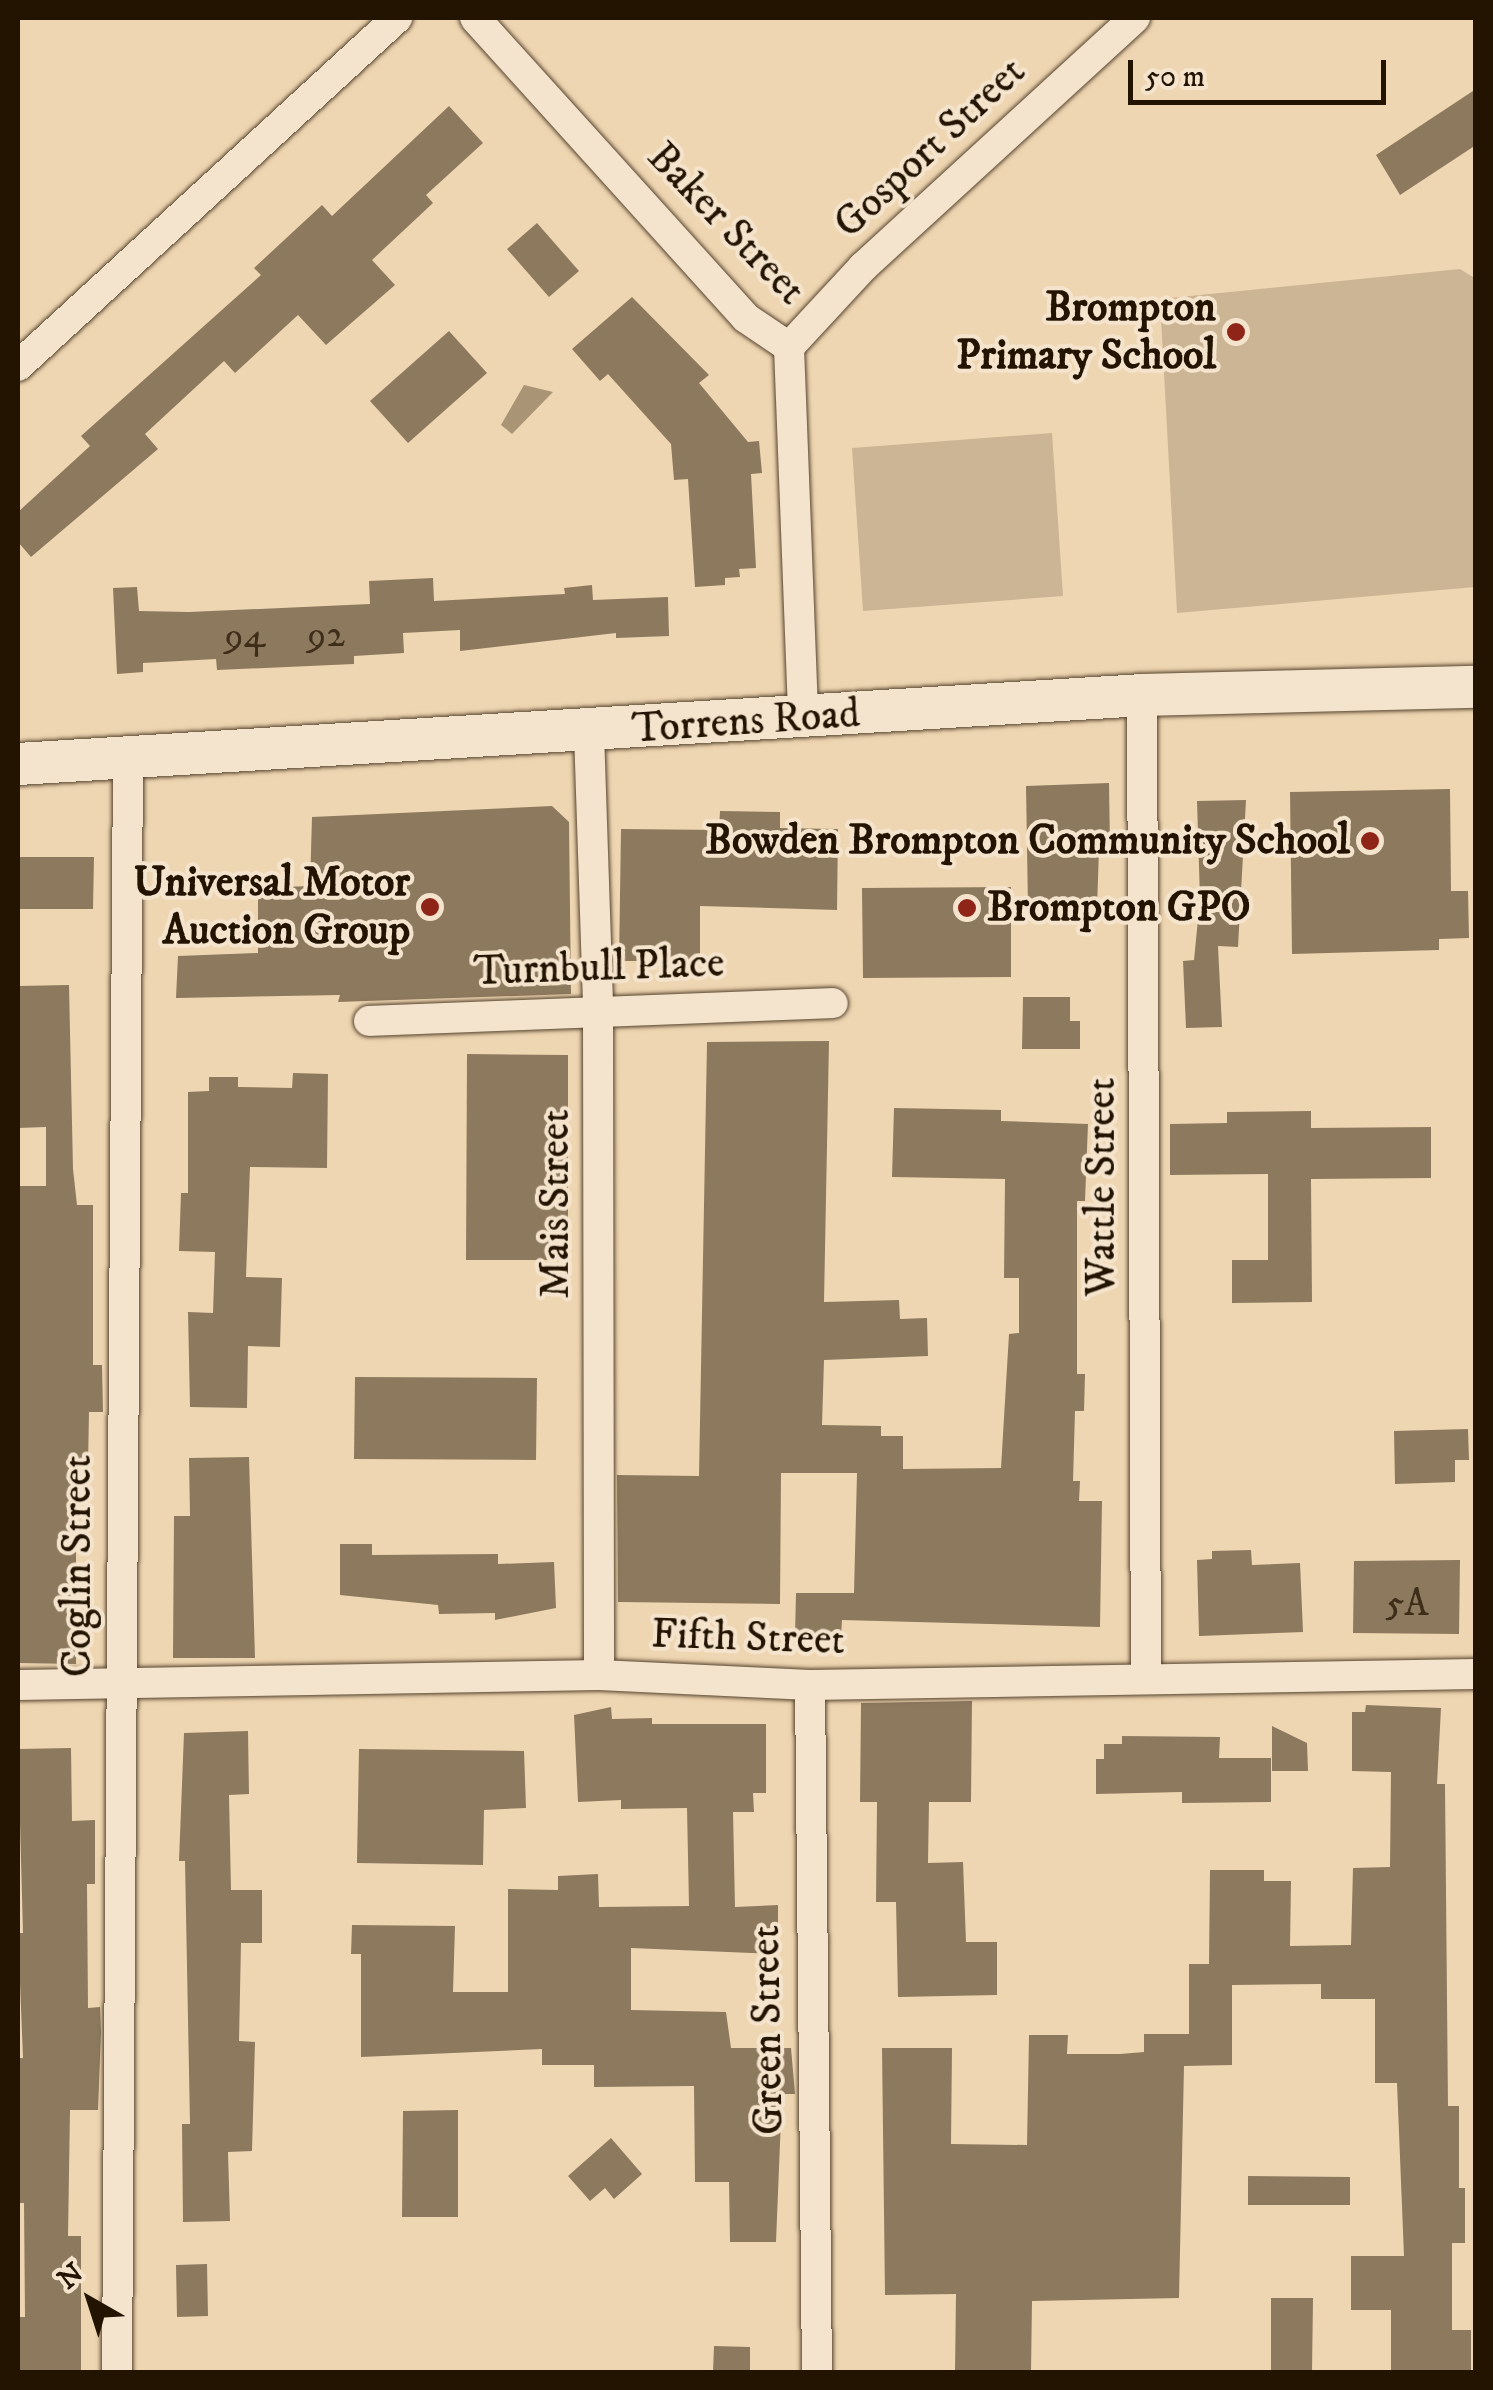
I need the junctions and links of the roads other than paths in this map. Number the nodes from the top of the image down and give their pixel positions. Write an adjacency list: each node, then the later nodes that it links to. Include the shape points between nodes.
1 (397, 18): 5 (street)
2 (476, 18): 4 (street, Baker Street, via 746,318)
3 (1135, 18): 4 (street, Gosport Street, via 863,267)
4 (789, 347): 8 (street, Baker Street)
5 (18, 366)
6 (1476, 687): 7 (main road, Torrens Road)
7 (1142, 695): 8 (main road, Torrens Road); 17 (street, Wattle Street)
8 (803, 718): 9 (main road, Torrens Road)
9 (589, 732): 10 (main road, Torrens Road); 13 (street, Mais Street)
10 (128, 761): 11 (main road, Torrens Road); 20 (street, Coglin Street)
11 (18, 764)
12 (833, 1003): 13 (street, Turnbull Place)
13 (598, 1010): 14 (street, Turnbull Place); 16 (street, Mais Street)
14 (370, 1021)
15 (1476, 1674): 17 (street, Fifth Street)
16 (599, 1676): 19 (street, Fifth Street); 20 (street, Fifth Street)
17 (1146, 1680): 19 (street, Fifth Street)
18 (18, 1685): 20 (street, Fifth Street)
19 (810, 1685): 22 (street, Green Street)
20 (120, 1686): 21 (street, Coglin Street)
21 (117, 2372)
22 (817, 2372)

